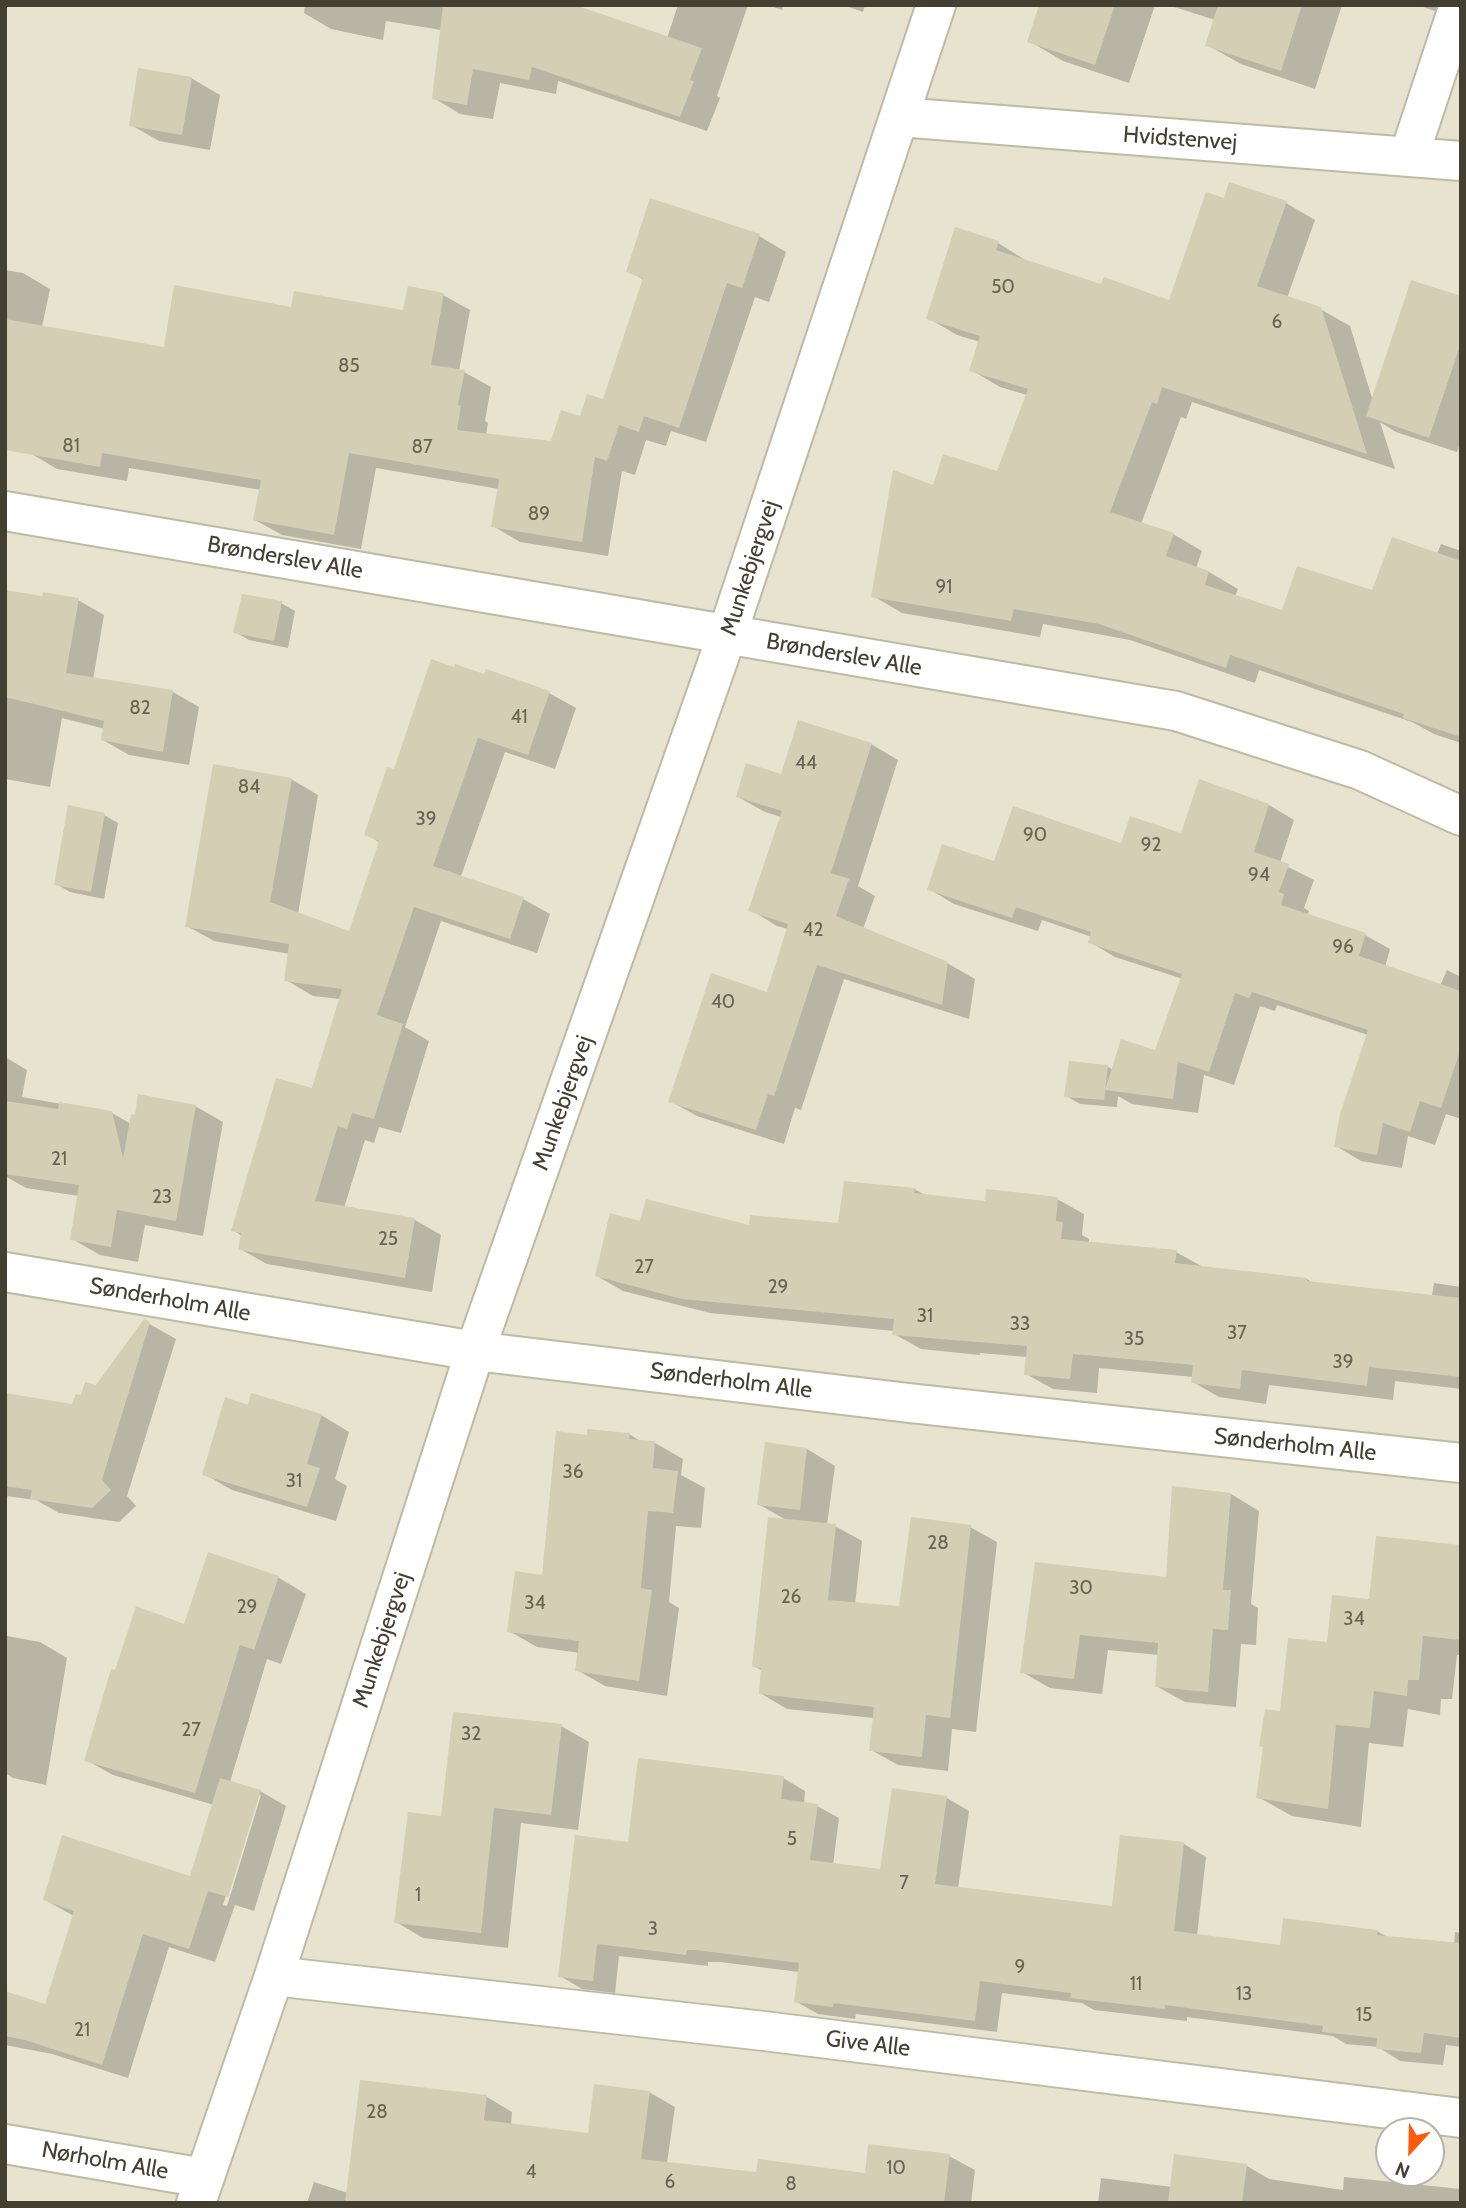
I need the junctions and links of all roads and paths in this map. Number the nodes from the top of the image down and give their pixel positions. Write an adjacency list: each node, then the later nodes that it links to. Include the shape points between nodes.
1 (936, 5): 3 (street, Munkebjergvej)
2 (1459, 5): 4 (street)
3 (899, 117): 4 (street, Hvidstenvej); 7 (street, Munkebjergvej)
4 (1409, 156): 5 (street, Hvidstenvej)
5 (1461, 161)
6 (5, 511): 7 (street, Brønderslev Alle)
7 (727, 635): 8 (street, Brønderslev Alle, via 1176,711 1360,770); 10 (street, Munkebjergvej)
8 (1461, 816)
9 (5, 1272): 10 (street, Sønderholm Alle)
10 (475, 1351): 11 (street, Sønderholm Alle); 12 (street, Munkebjergvej)
11 (1461, 1463)
12 (274, 1976): 13 (street, Give Alle); 15 (street, Munkebjergvej)
13 (1461, 2118)
14 (5, 2144): 15 (street, Nørholm Alle)
15 (200, 2190)

